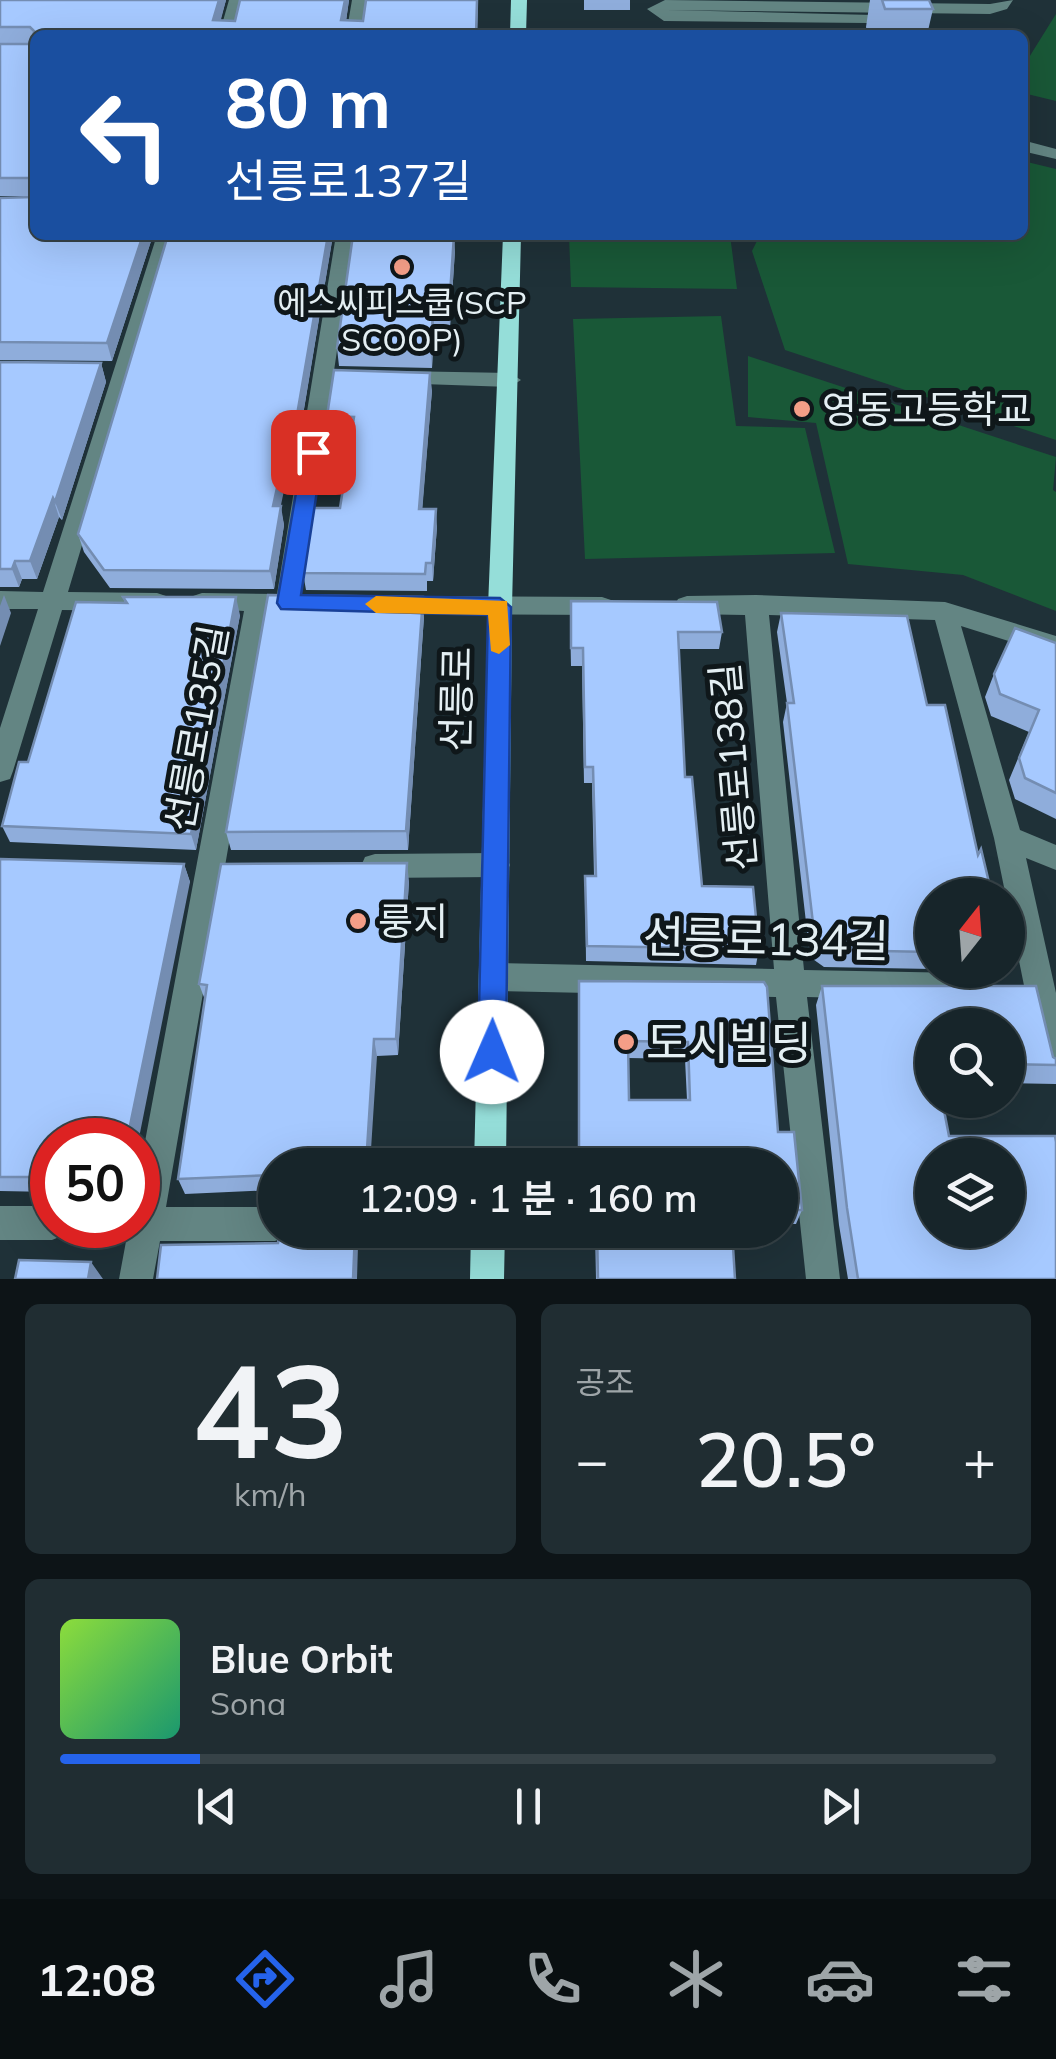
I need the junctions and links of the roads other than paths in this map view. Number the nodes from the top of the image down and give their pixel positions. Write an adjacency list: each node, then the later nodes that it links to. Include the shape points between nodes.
1 (237, 0): 6 (street)
2 (360, 0): 7 (street)
3 (519, 0): 8 (main road)
4 (1005, 0): 5 (street, via 990,9 671,3 655,9 664,16)
5 (867, 18)
6 (228, 30)
7 (355, 30)
8 (518, 30)
9 (1028, 147): 10 (street)
10 (1056, 154)
11 (164, 240): 17 (street, via 113,372)
12 (346, 240): 19 (street, via 334,377)
13 (512, 240): 15 (main road, 선릉로)
14 (380, 378): 15 (street)
15 (510, 380): 25 (main road, 선릉로)
16 (0, 600): 17 (street)
17 (50, 601): 18 (street); 28 (street)
18 (258, 603): 19 (street); 33 (street, 선릉로135길)
19 (288, 603): 20 (street)
20 (327, 604)
21 (365, 604): 25 (street)
22 (756, 604): 23 (street); 26 (street); 37 (street, 선릉로138길)
23 (657, 605)
24 (618, 606): 25 (street)
25 (500, 607): 31 (main road, 선릉로)
26 (945, 611): 27 (street); 29 (street)
27 (1056, 646)
28 (0, 771)
29 (1008, 838): 30 (street); 35 (street)
30 (1056, 858)
31 (496, 865): 34 (street); 36 (main road, 선릉로)
32 (174, 866): 33 (street, 선릉로135길)
33 (222, 866): 41 (street, 선릉로135길)
34 (344, 866)
35 (1011, 878)
36 (494, 978): 37 (street, 선릉로134길); 42 (main road, 선릉로)
37 (790, 983): 38 (street, 선릉로134길); 51 (street, 선릉로138길)
38 (915, 986)
39 (1018, 988): 40 (street)
40 (1056, 1064)
41 (160, 1143)
42 (490, 1148)
43 (0, 1223): 44 (street)
44 (30, 1224)
45 (160, 1224): 46 (street)
46 (258, 1224)
47 (139, 1248): 49 (street, 선릉로135길)
48 (488, 1248): 50 (main road)
49 (136, 1279)
50 (487, 1279)
51 (823, 1279)

